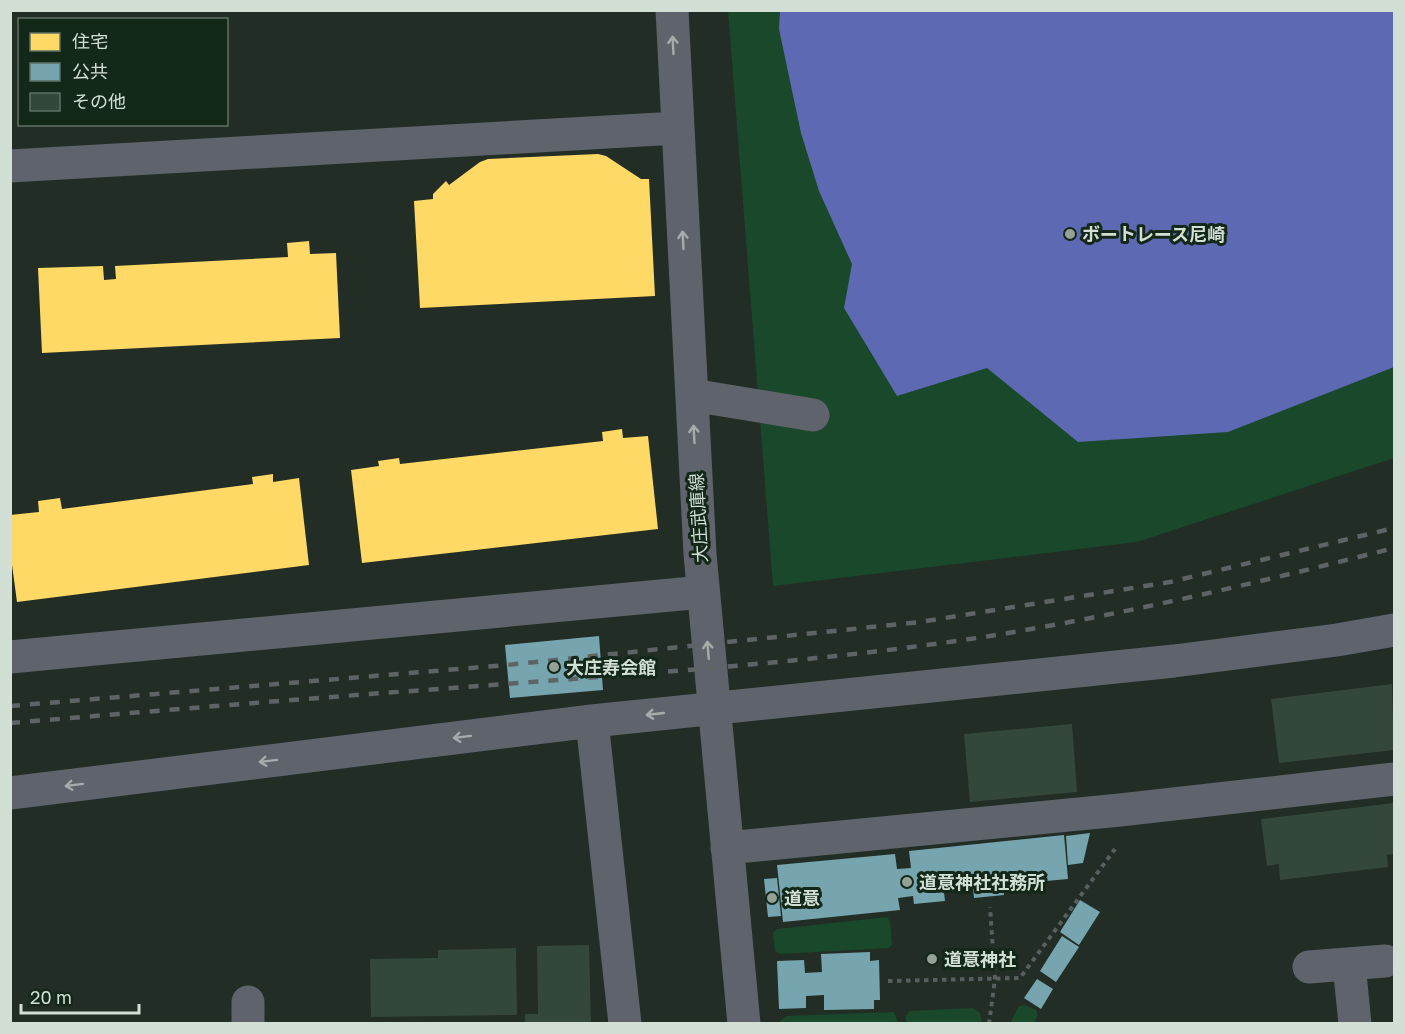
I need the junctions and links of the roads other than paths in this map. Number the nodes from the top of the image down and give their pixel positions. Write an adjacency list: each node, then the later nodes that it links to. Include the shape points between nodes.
1 (672, 10): 2 (street, 大庄武庫線, one-way to 1)
2 (677, 128): 3 (street); 4 (street, 大庄武庫線, one-way to 2)
3 (10, 166)
4 (692, 395): 5 (street); 6 (street, 大庄武庫線, one-way to 4)
5 (813, 415)
6 (703, 592): 8 (street); 9 (street, 大庄武庫線, one-way to 6)
7 (1395, 630): 9 (street, via 1174,661)
8 (10, 657)
9 (713, 708): 10 (street, one-way to 10); 13 (street, 大庄武庫線)
10 (592, 721): 12 (street, one-way to 12); 17 (street)
11 (1395, 779): 13 (street)
12 (10, 793)
13 (727, 848): 18 (street, 大庄武庫線)
14 (1385, 962): 15 (street)
15 (1349, 964): 16 (street); 19 (street)
16 (1309, 967)
17 (625, 1023)
18 (744, 1023)
19 (1355, 1023)

